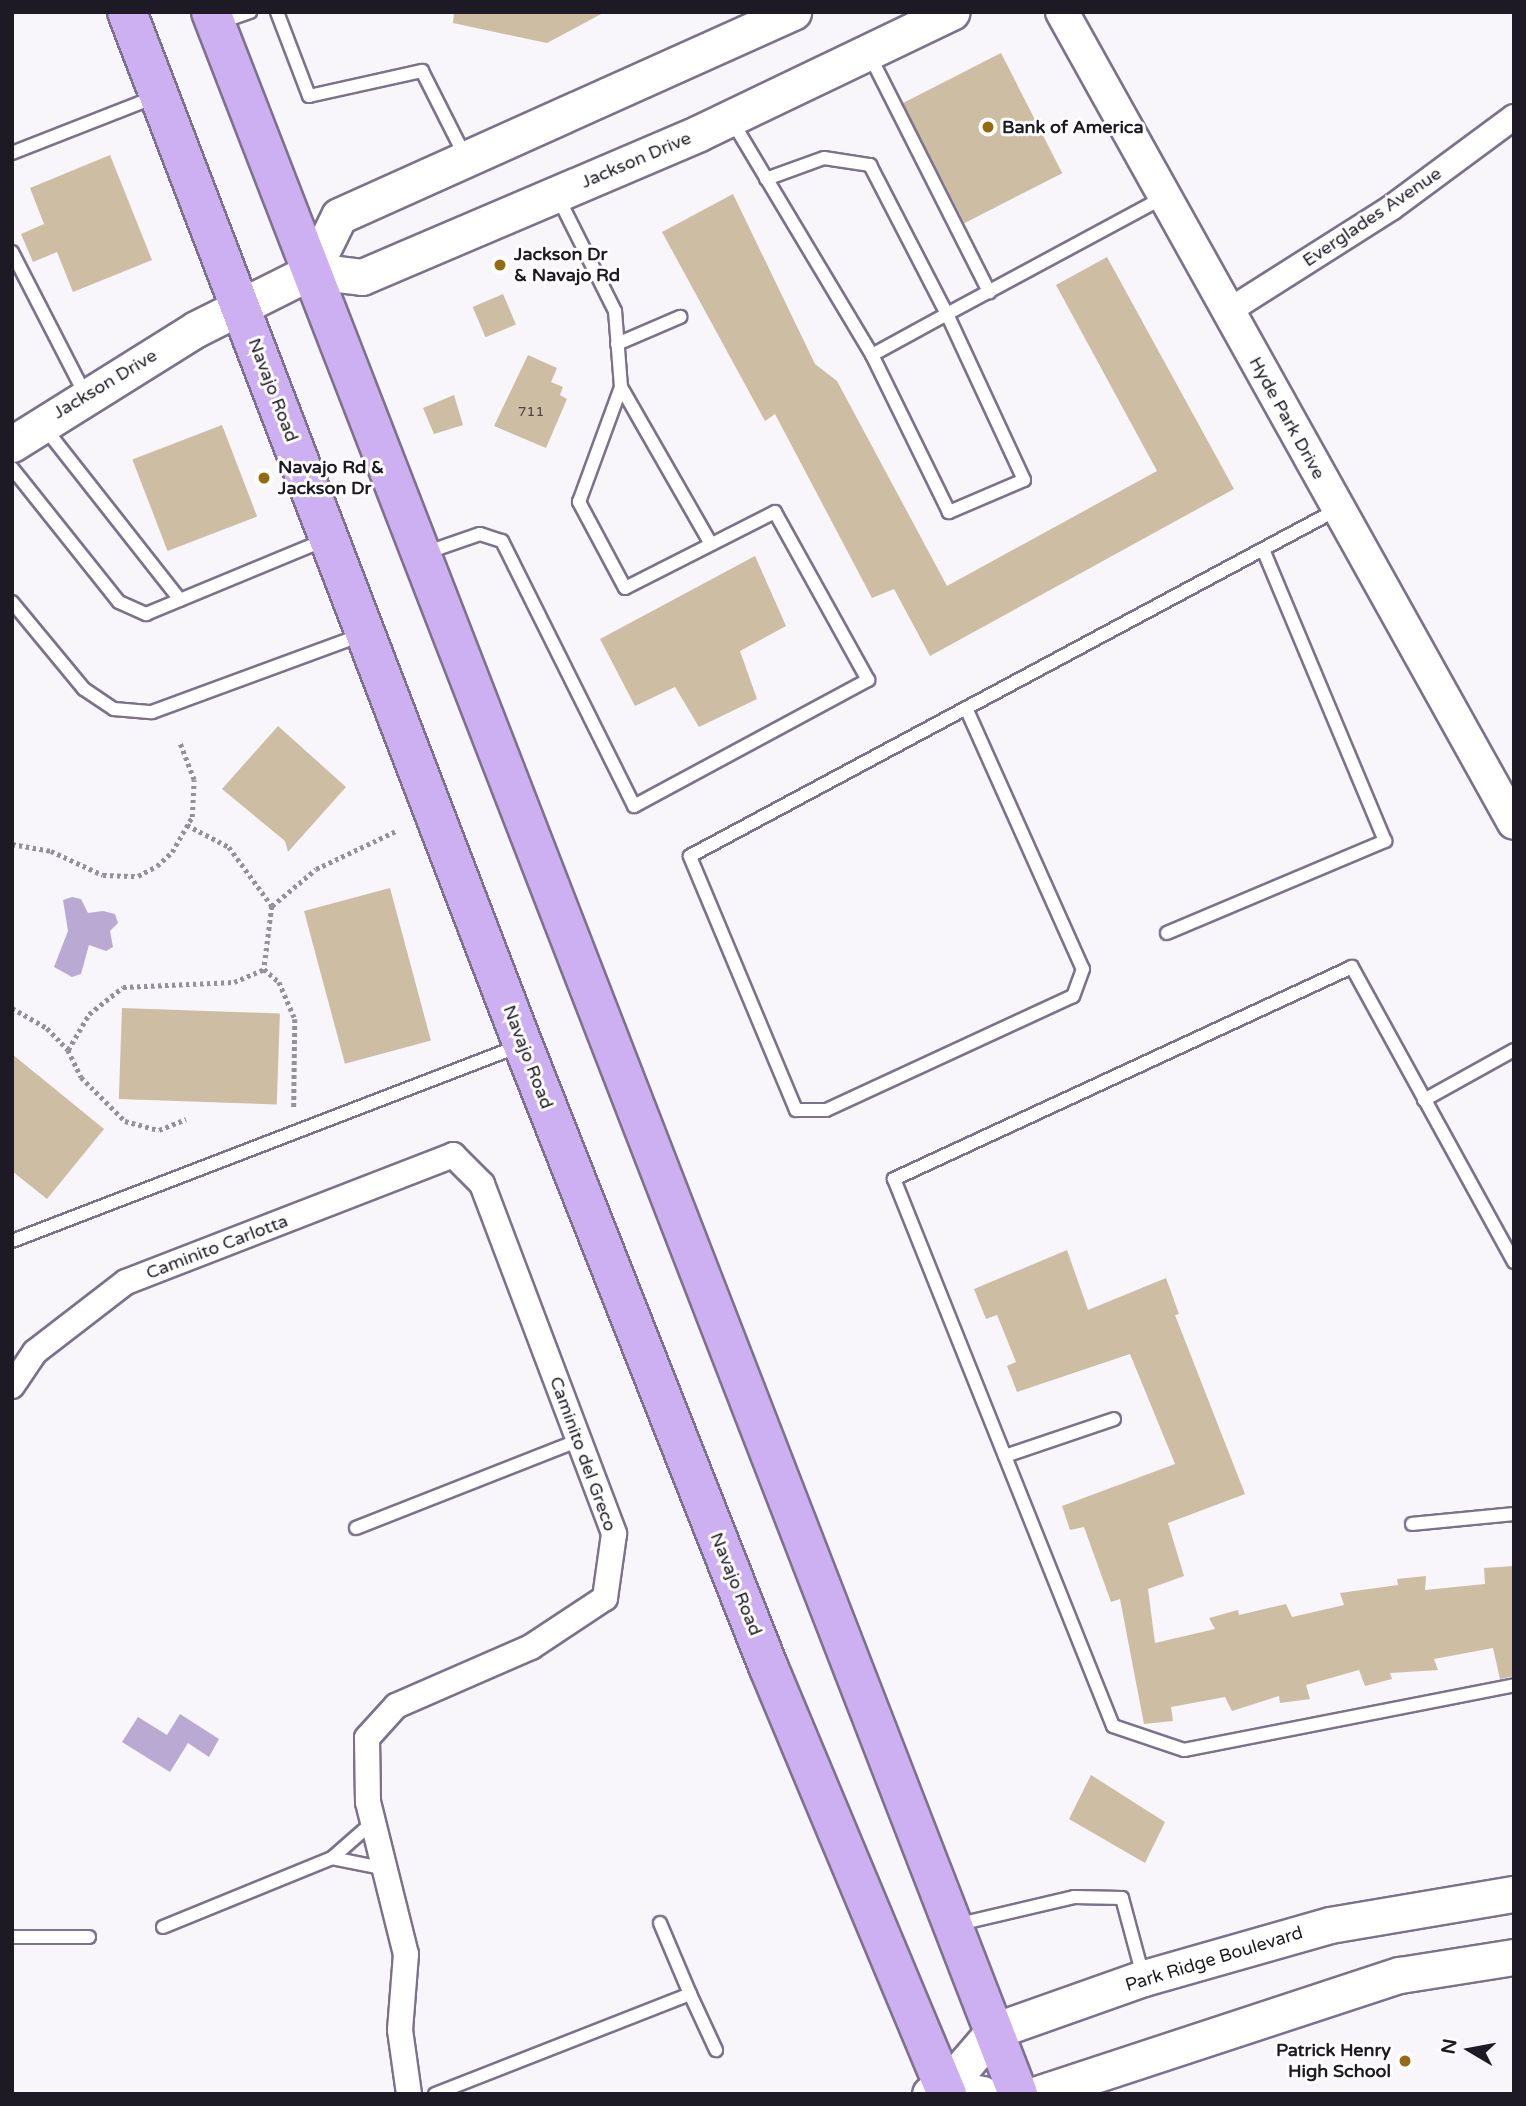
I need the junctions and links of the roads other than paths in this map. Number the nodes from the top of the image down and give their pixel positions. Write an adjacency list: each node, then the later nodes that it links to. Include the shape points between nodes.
1 (127, 12): 8 (main road, Navajo Road)
2 (278, 12): 12 (lane, via 309,96 422,71)
3 (793, 12): 12 (main road, via 677,60)
4 (951, 12): 7 (main road, Jackson Drive)
5 (1062, 12): 15 (street, Hyde Park Drive)
6 (226, 16): 17 (main road)
7 (867, 51): 10 (main road, Jackson Drive); 18 (lane)
8 (158, 96): 11 (lane); 19 (main road, Navajo Road)
9 (1514, 117): 20 (street, Everglades Avenue, via 1391,208)
10 (729, 118): 13 (lane); 14 (main road, Jackson Drive)
11 (12, 153)
12 (467, 159): 17 (main road, via 339,216)
13 (766, 179): 21 (lane, via 824,158 870,165); 24 (lane)
14 (556, 193): 17 (main road, Jackson Drive, via 362,277); 23 (lane, via 615,311)
15 (1164, 197): 18 (lane); 20 (street, Hyde Park Drive)
16 (12, 252): 26 (lane)
17 (313, 271): 19 (main road, Jackson Drive); 34 (main road)
18 (989, 292): 21 (lane)
19 (240, 307): 26 (main road, Jackson Drive); 31 (main road, Navajo Road)
20 (1227, 312): 30 (street, Hyde Park Drive)
21 (947, 314): 24 (lane); 24 (lane, via 1024,480 949,512)
22 (680, 317): 23 (lane)
23 (617, 344): 25 (lane)
24 (872, 355)
25 (621, 387): 32 (lane); 32 (lane, via 579,502 625,588)
26 (85, 394): 27 (main road, Jackson Drive)
27 (41, 423): 28 (main road, Jackson Drive); 35 (lane)
28 (12, 444)
29 (12, 468): 35 (lane, via 119,602 146,614)
30 (1338, 509): 33 (lane); 39 (street, Hyde Park Drive)
31 (329, 539): 35 (lane); 37 (main road, Navajo Road)
32 (712, 544): 34 (lane, via 775,512 868,680 634,806 502,541 480,534)
33 (1263, 549): 38 (lane); 40 (lane, via 1385,841)
34 (421, 554): 60 (main road)
35 (180, 600)
36 (12, 602): 37 (lane, via 84,689 114,709 152,712)
37 (366, 634): 41 (main road, Navajo Road)
38 (965, 708): 38 (lane, via 690,856 796,1110 826,1110 1073,996 1083,970)
39 (1514, 823)
40 (1167, 933)
41 (523, 1045): 45 (lane); 70 (main road, Navajo Road)
42 (1514, 1050): 43 (lane)
43 (1424, 1100): 46 (lane); 50 (lane, via 1352,967 894,1179)
44 (453, 1156): 47 (street, Caminito Carlotta, via 126,1282 35,1352); 49 (street, Caminito del Greco, via 482,1184)
45 (12, 1241)
46 (1514, 1262)
47 (12, 1385)
48 (1114, 1419): 50 (lane)
49 (579, 1440): 53 (lane); 55 (street, Caminito del Greco, via 614,1534 606,1598 531,1647 396,1706 368,1738)
50 (1005, 1456): 54 (lane, via 1113,1726 1184,1750)
51 (1514, 1514): 52 (lane)
52 (1412, 1524)
53 (356, 1528)
54 (1514, 1685)
55 (373, 1822): 56 (lane); 57 (street, Caminito del Greco)
56 (332, 1858): 57 (lane); 61 (lane)
57 (387, 1869): 69 (street, Caminito del Greco, via 406,1954 400,2031)
58 (1514, 1894): 65 (main road, Park Ridge Boulevard, via 1330,1925)
59 (660, 1923): 66 (lane)
60 (951, 1926): 65 (lane, via 1074,1897 1122,1898); 67 (main road)
61 (163, 1927)
62 (12, 1937): 63 (lane)
63 (89, 1937)
64 (1514, 1956): 74 (main road, via 1400,1975)
65 (1144, 1978): 67 (main road, Park Ridge Boulevard)
66 (690, 1994): 68 (lane); 71 (lane)
67 (994, 2031): 70 (main road, Park Ridge Boulevard); 73 (main road)
68 (716, 2050)
69 (403, 2089)
70 (941, 2092): 72 (main road)
71 (435, 2094)
72 (982, 2094)
73 (1018, 2094)
74 (1037, 2094)

